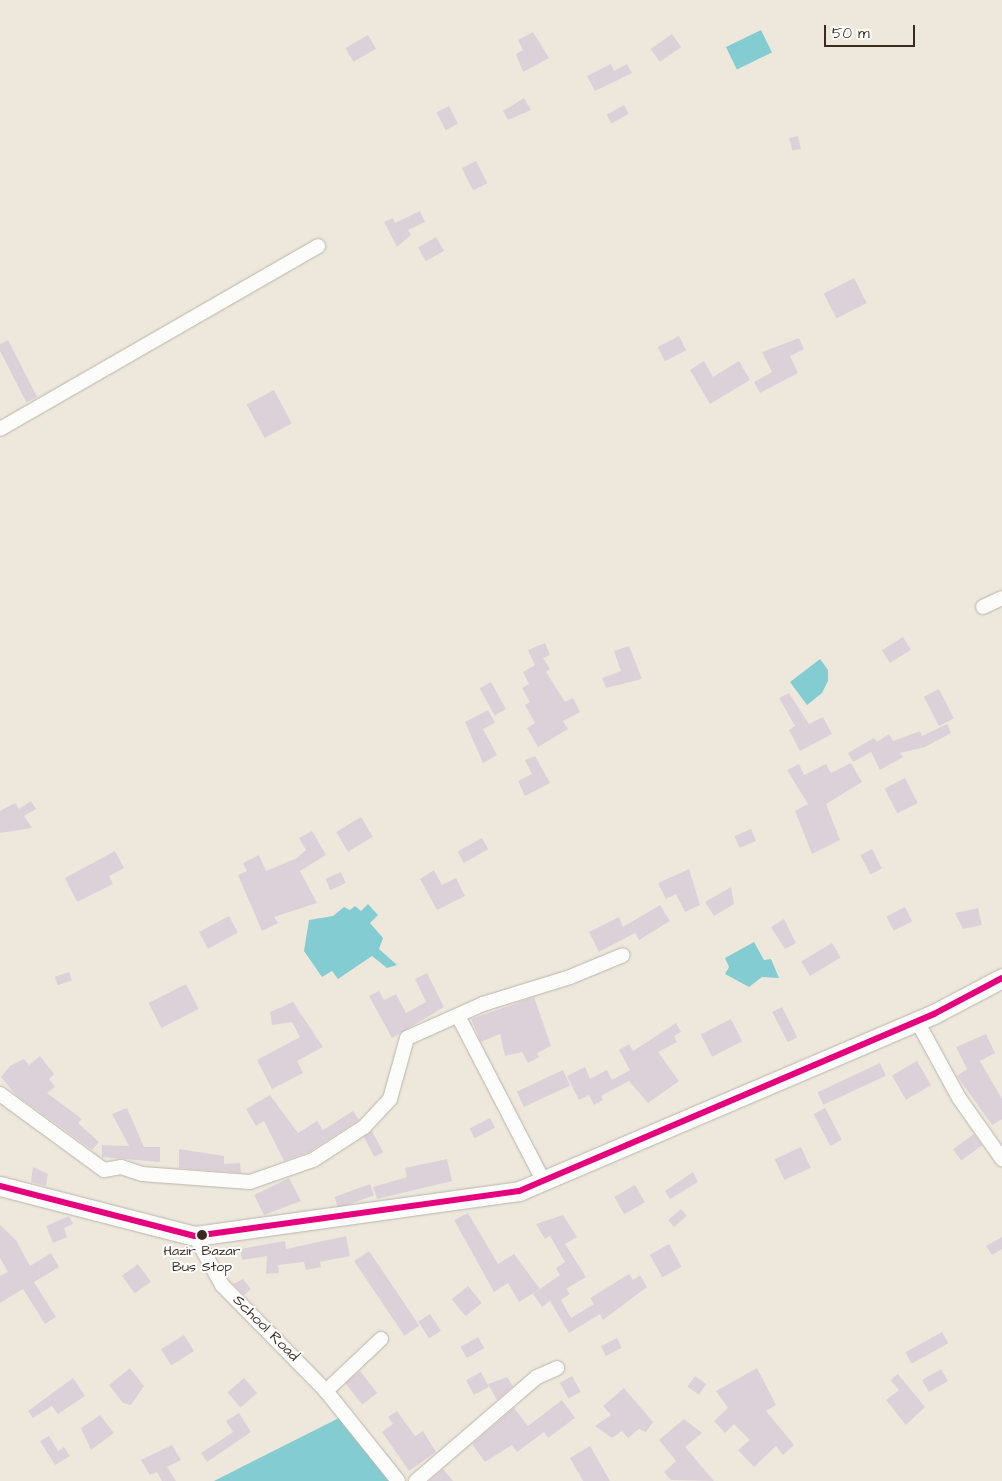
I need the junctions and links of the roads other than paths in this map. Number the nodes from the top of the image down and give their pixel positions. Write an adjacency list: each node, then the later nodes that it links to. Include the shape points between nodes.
1 (318, 246): 2 (street)
2 (0, 429)
3 (1002, 598): 4 (street)
4 (983, 607)
5 (623, 955): 7 (street)
6 (1002, 978): 8 (main road)
7 (458, 1016): 9 (street, via 407,1038 390,1099 364,1127 313,1160 250,1182 142,1174 121,1167 104,1170); 11 (street)
8 (916, 1021): 10 (street, via 959,1098); 11 (main road)
9 (0, 1094)
10 (1002, 1159)
11 (544, 1180): 13 (main road, via 519,1191)
12 (0, 1186): 13 (main road)
13 (195, 1236): 16 (street, School Road, via 222,1285)
14 (381, 1340): 16 (street)
15 (557, 1368): 18 (street, via 537,1377)
16 (326, 1391): 17 (street, School Road)
17 (398, 1481)
18 (416, 1481)

